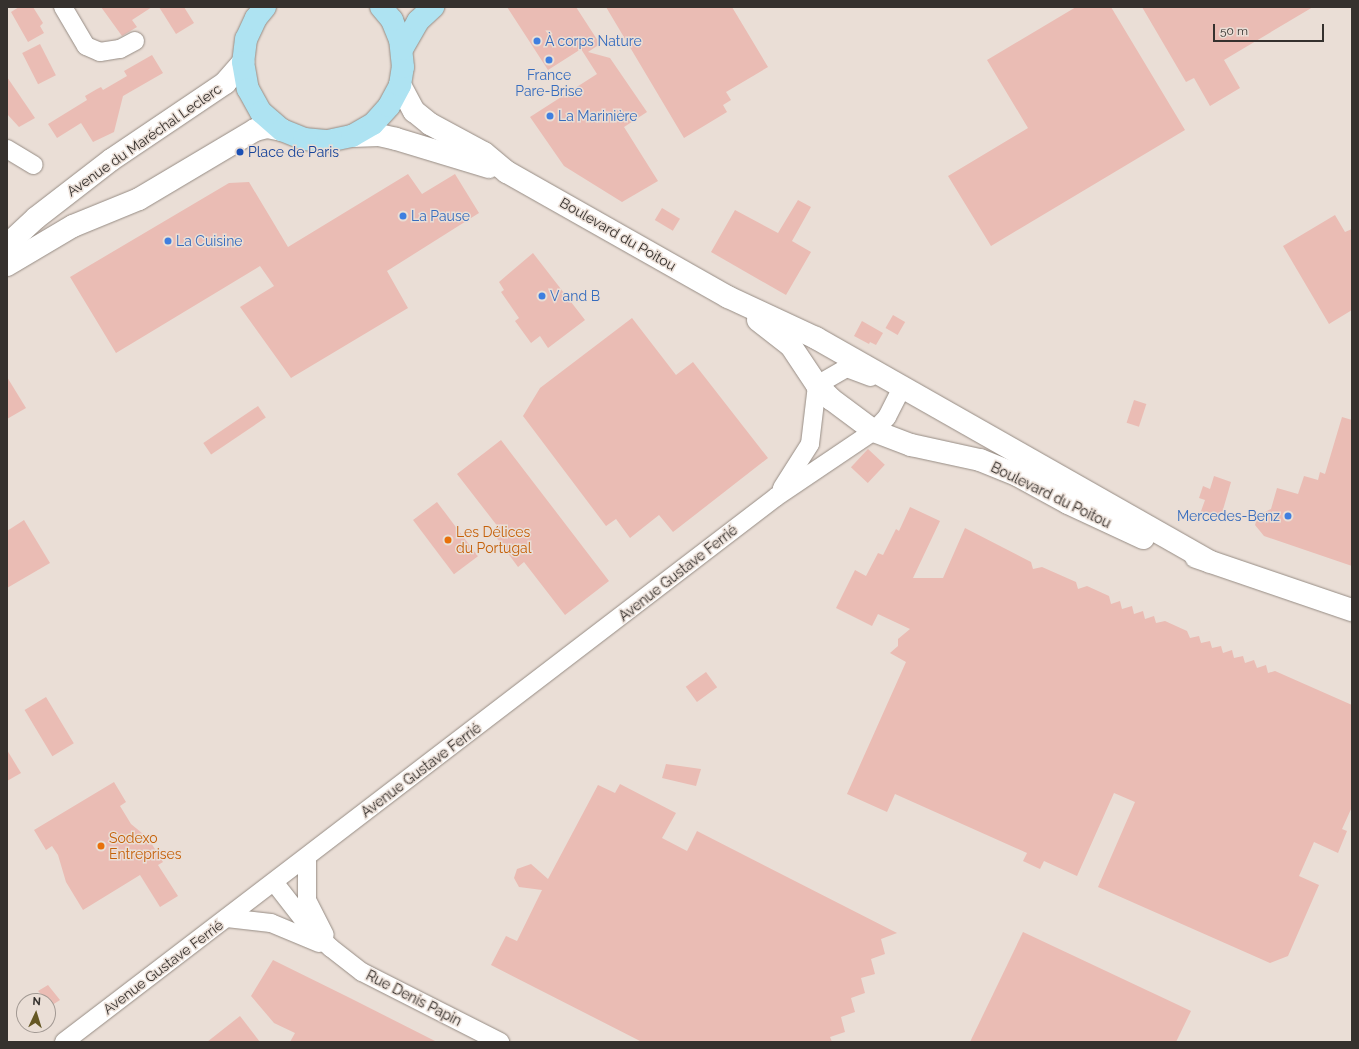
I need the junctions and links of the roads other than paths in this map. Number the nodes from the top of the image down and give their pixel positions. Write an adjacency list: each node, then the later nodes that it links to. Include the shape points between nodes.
1 (63, 7): 5 (street, via 86,46 100,52 120,49)
2 (265, 7): 7 (main road, via 256,18 246,39)
3 (381, 7): 6 (main road, via 392,20)
4 (433, 7): 6 (main road, via 418,21)
5 (135, 41)
6 (402, 49): 8 (main road)
7 (243, 62): 9 (main road, via 248,89 261,112); 14 (main road, Avenue du Maréchal Leclerc, via 225,83 111,160 36,218)
8 (400, 85): 10 (main road, via 389,106 373,124); 13 (main road, Boulevard du Poitou, via 414,111 430,124 484,153)
9 (282, 130): 10 (main road, via 304,139 328,141); 15 (main road, via 267,127 255,130 138,199 73,226)
10 (352, 136): 13 (main road, Boulevard du Poitou, via 390,137)
11 (7, 149): 12 (street)
12 (34, 165)
13 (507, 172): 16 (main road, Boulevard du Poitou)
14 (7, 245)
15 (7, 265)
16 (728, 297): 17 (main road, Boulevard du Poitou, via 796,328); 18 (main road, Boulevard du Poitou, via 791,346)
17 (895, 383): 18 (street, via 872,378 848,368); 19 (street, Avenue Gustave Ferrié, via 887,417); 21 (main road, Boulevard du Poitou)
18 (818, 385): 19 (main road, Boulevard du Poitou); 20 (street, Avenue Gustave Ferrié, via 810,444)
19 (874, 431): 20 (street, Avenue Gustave Ferrié); 21 (main road, Boulevard du Poitou, via 911,445 980,460 1017,475 1110,524 1160,546)
20 (776, 497): 23 (street, Avenue Gustave Ferrié)
21 (1210, 562): 22 (main road, Boulevard du Poitou)
22 (1352, 610)
23 (307, 857): 24 (street, Avenue Gustave Ferrié); 26 (street, Rue Denis Papin, via 307,900)
24 (274, 882): 25 (street, Avenue Gustave Ferrié); 26 (street, Rue Denis Papin, via 286,900)
25 (227, 918): 26 (street, Rue Denis Papin, via 271,924); 27 (street, Avenue Gustave Ferrié)
26 (330, 948): 28 (street, Rue Denis Papin, via 362,972)
27 (64, 1042)
28 (500, 1042)

